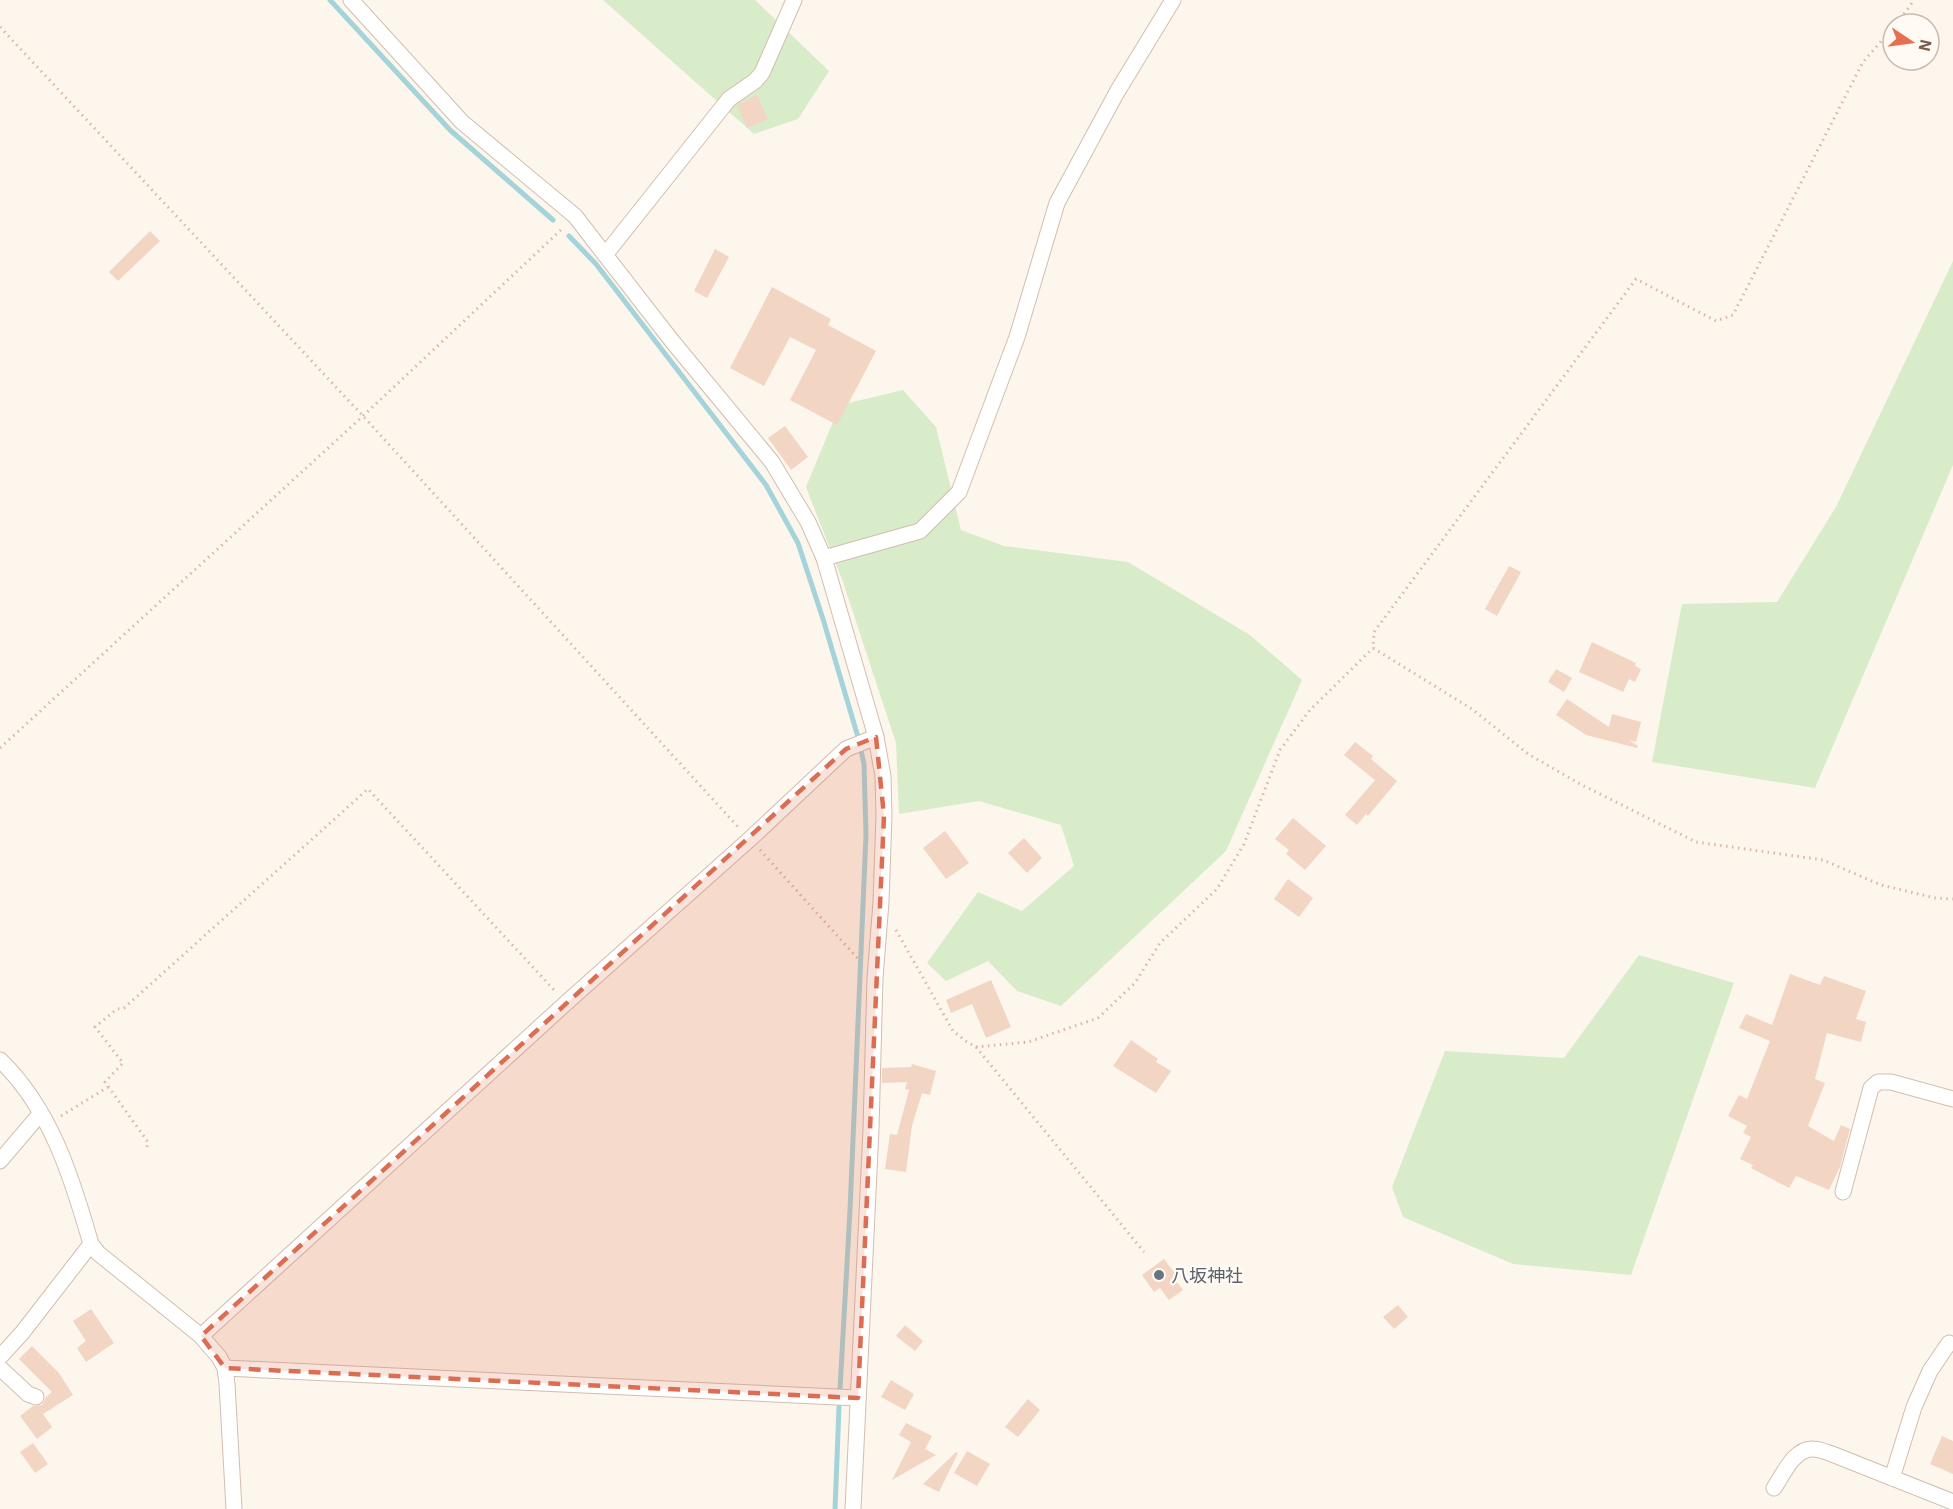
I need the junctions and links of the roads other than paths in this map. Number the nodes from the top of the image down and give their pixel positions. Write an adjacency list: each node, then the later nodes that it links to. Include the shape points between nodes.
1 (351, 0): 4 (street, via 462,122 575,216)
2 (794, 0): 4 (street, via 762,74 729,99)
3 (1173, 0): 5 (street, via 1117,92 1058,203 1017,337 959,492 920,531)
4 (605, 255): 5 (street, via 772,462 808,522)
5 (824, 558): 6 (street)
6 (872, 738): 13 (street, via 846,749); 19 (street, via 883,776 884,816)
7 (0, 1060): 9 (street, via 15,1074)
8 (1953, 1099): 11 (street, via 1878,1082 1871,1088)
9 (44, 1119): 10 (street); 12 (street, via 63,1157)
10 (0, 1161)
11 (1843, 1192)
12 (91, 1244): 13 (street); 15 (street)
13 (201, 1336): 17 (street)
14 (1949, 1343): 20 (street, via 1930,1371 1914,1407)
15 (0, 1357)
16 (0, 1368): 18 (street, via 27,1394)
17 (225, 1368): 19 (street); 23 (street)
18 (36, 1397)
19 (858, 1398): 24 (street)
20 (1892, 1478): 21 (street, via 1814,1449 1796,1456); 22 (street)
21 (1774, 1488)
22 (1953, 1502)
23 (234, 1509)
24 (853, 1509)

